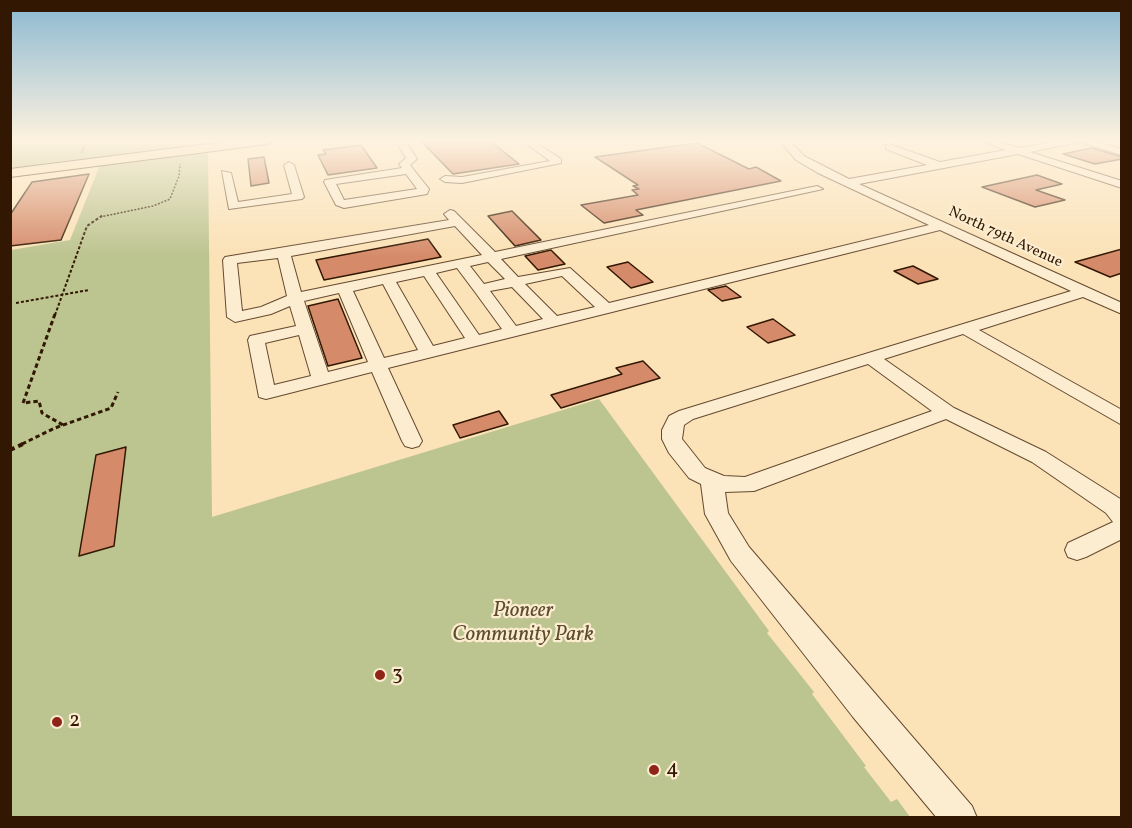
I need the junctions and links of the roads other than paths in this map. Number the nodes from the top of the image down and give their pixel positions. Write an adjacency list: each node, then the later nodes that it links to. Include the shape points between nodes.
1 (227, 179): 2 (street, via 233,206 298,197)
2 (293, 179)
3 (351, 179): 4 (street, via 329,182 340,203 423,192)
4 (414, 179)
5 (445, 179): 6 (street)
6 (470, 179)
7 (838, 179): 10 (street, North 79th Avenue)
8 (869, 179): 10 (street)
9 (1105, 179): 11 (street)
10 (846, 183): 13 (street, North 79th Avenue)
11 (1122, 184)
12 (817, 189): 15 (street)
13 (940, 226): 22 (street, North 79th Avenue); 24 (street)
14 (284, 253): 15 (street, via 454,218); 23 (street); 23 (street, via 230,260 235,317 265,311)
15 (490, 258): 16 (street); 19 (street)
16 (461, 264): 17 (street); 21 (street)
17 (428, 271): 18 (street); 30 (street)
18 (387, 279): 20 (street); 31 (street)
19 (517, 281): 21 (street); 24 (street, via 565,271); 26 (street)
20 (344, 288): 23 (street); 33 (street)
21 (480, 289): 29 (street)
22 (1083, 292): 25 (street, North 79th Avenue); 27 (street)
23 (295, 298): 28 (street)
24 (605, 308): 26 (street)
25 (1122, 309)
26 (554, 321): 29 (street)
27 (964, 328): 32 (street); 36 (street)
28 (304, 329): 34 (street); 34 (street, via 256,340 266,393)
29 (512, 331): 30 (street)
30 (475, 341): 31 (street)
31 (428, 352): 33 (street)
32 (869, 357): 35 (street); 38 (street, via 676,421 672,429 676,448 697,473)
33 (378, 365): 34 (street); 37 (street)
34 (321, 379)
35 (946, 412): 38 (street, via 746,485); 39 (street, via 1039,457)
36 (1122, 419)
37 (412, 441)
38 (712, 481): 42 (street, via 717,514 740,554)
39 (1122, 516)
40 (1122, 528): 41 (street)
41 (1077, 550)
42 (960, 818)

